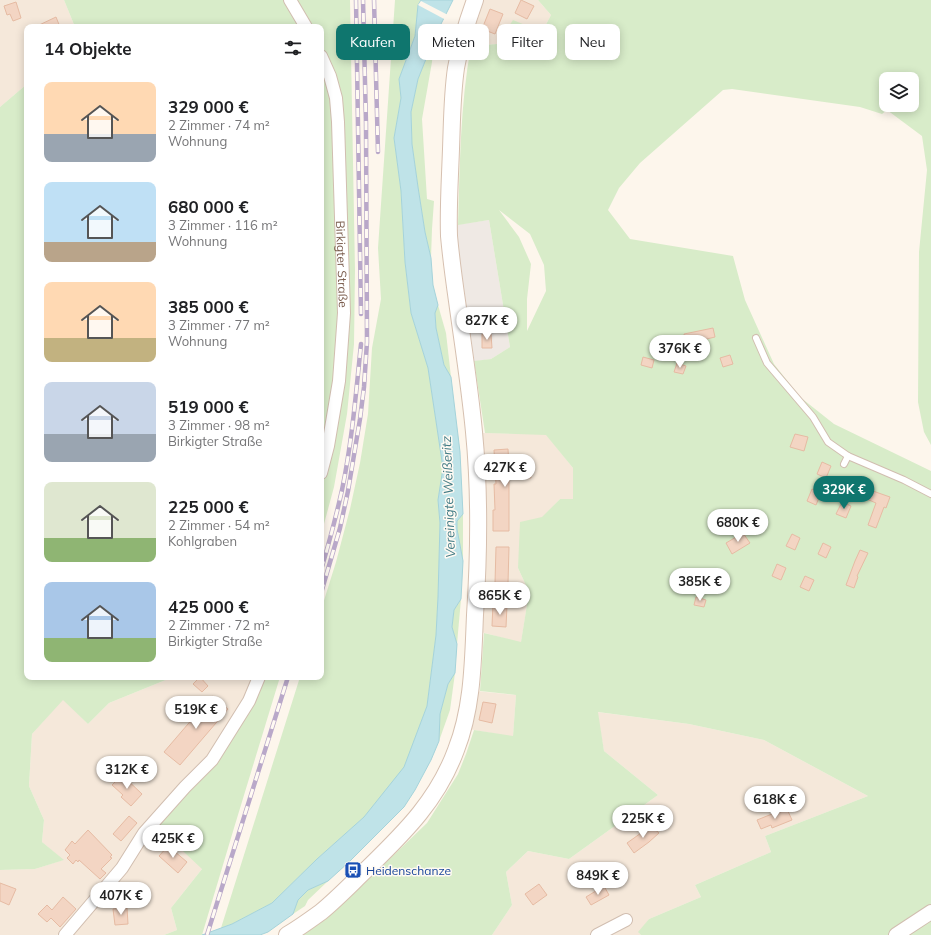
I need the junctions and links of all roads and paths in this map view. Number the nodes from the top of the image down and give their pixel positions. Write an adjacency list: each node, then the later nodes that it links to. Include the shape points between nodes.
1 (290, 0): 3 (street)
2 (475, 0): 14 (main road, via 456,69 449,208 452,264 478,485 478,573 467,712 456,752 446,773 416,819 337,897)
3 (304, 24)
4 (324, 63): 7 (street, Birkigter Straße, via 336,98 338,122 344,313 339,381)
5 (756, 338): 6 (lane, via 767,363 813,417 828,442)
6 (848, 456): 8 (lane); 9 (lane)
7 (324, 461)
8 (844, 464)
9 (931, 494)
10 (258, 680): 13 (street, via 249,701 212,760 144,833 122,868)
11 (931, 912): 16 (street)
12 (626, 920): 15 (street)
13 (65, 935)
14 (287, 935)
15 (597, 935)
16 (896, 935)

